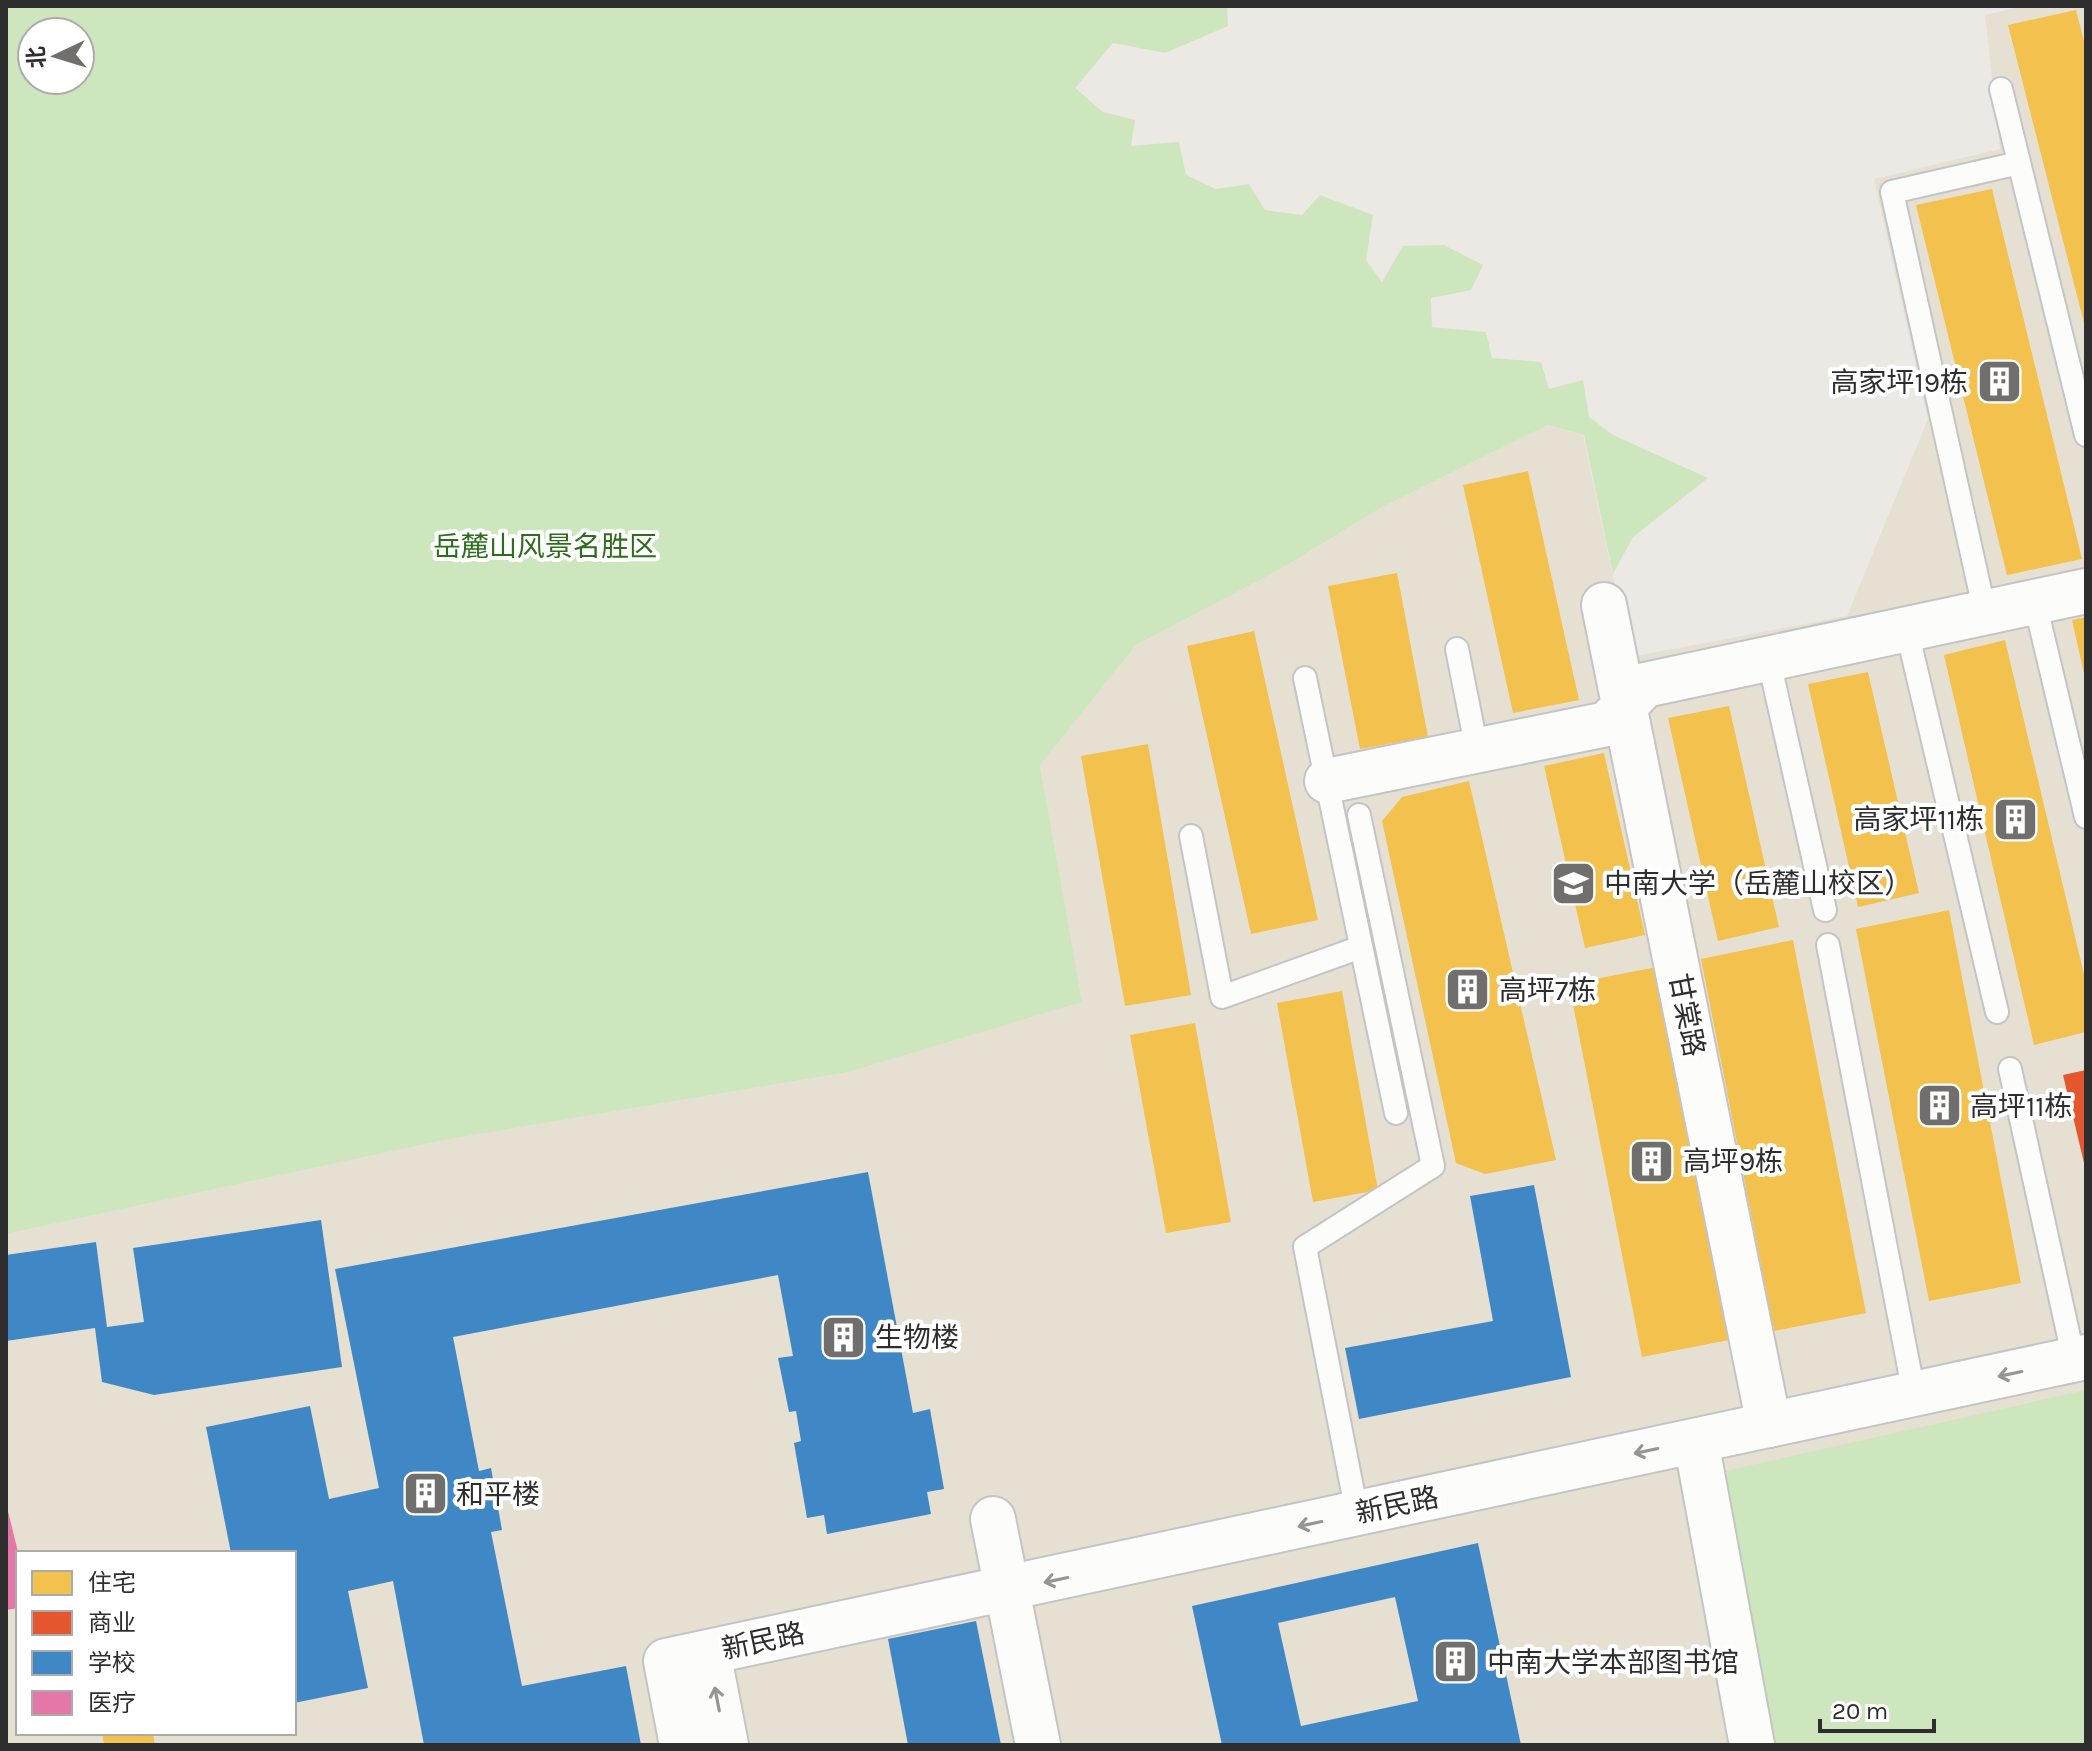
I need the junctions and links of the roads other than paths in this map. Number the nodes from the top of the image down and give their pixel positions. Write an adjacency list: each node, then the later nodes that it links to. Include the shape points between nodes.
1 (2001, 89): 2 (lane)
2 (2019, 163): 3 (lane); 7 (lane, via 1892,192)
3 (2086, 435)
4 (2086, 591): 5 (street)
5 (2035, 603): 7 (street); 16 (lane)
6 (1604, 605): 12 (street, 甘棠路)
7 (1985, 613): 8 (street)
8 (1907, 631): 10 (street); 21 (lane)
9 (1457, 649): 13 (lane)
10 (1769, 661): 12 (street, via 1645,685); 18 (lane)
11 (1305, 678): 14 (lane)
12 (1625, 704): 13 (street, via 1607,724); 26 (street, 甘棠路)
13 (1477, 750): 14 (street)
14 (1327, 781): 20 (lane)
15 (1359, 815): 28 (lane, via 1433,1166 1305,1247)
16 (2086, 817)
17 (1191, 836): 20 (lane, via 1222,997)
18 (1825, 910)
19 (1828, 945): 25 (lane)
20 (1361, 947): 23 (lane)
21 (1997, 1012)
22 (2010, 1069): 24 (lane)
23 (1396, 1113)
24 (2080, 1358): 25 (street, 新民路, one-way to 25)
25 (1914, 1394): 26 (street, 新民路)
26 (1769, 1425): 27 (street, 新民路)
27 (1696, 1441): 28 (street, 新民路, one-way to 28); 35 (street)
28 (1357, 1513): 30 (street, 新民路, one-way to 30)
29 (993, 1519): 30 (street)
30 (1007, 1591): 31 (street, 新民路); 34 (street)
31 (708, 1652): 32 (street, 新民路, via 666,1661); 33 (street, 新民路, one-way to 31)
32 (682, 1745)
33 (726, 1745)
34 (1038, 1745)
35 (1752, 1745)

